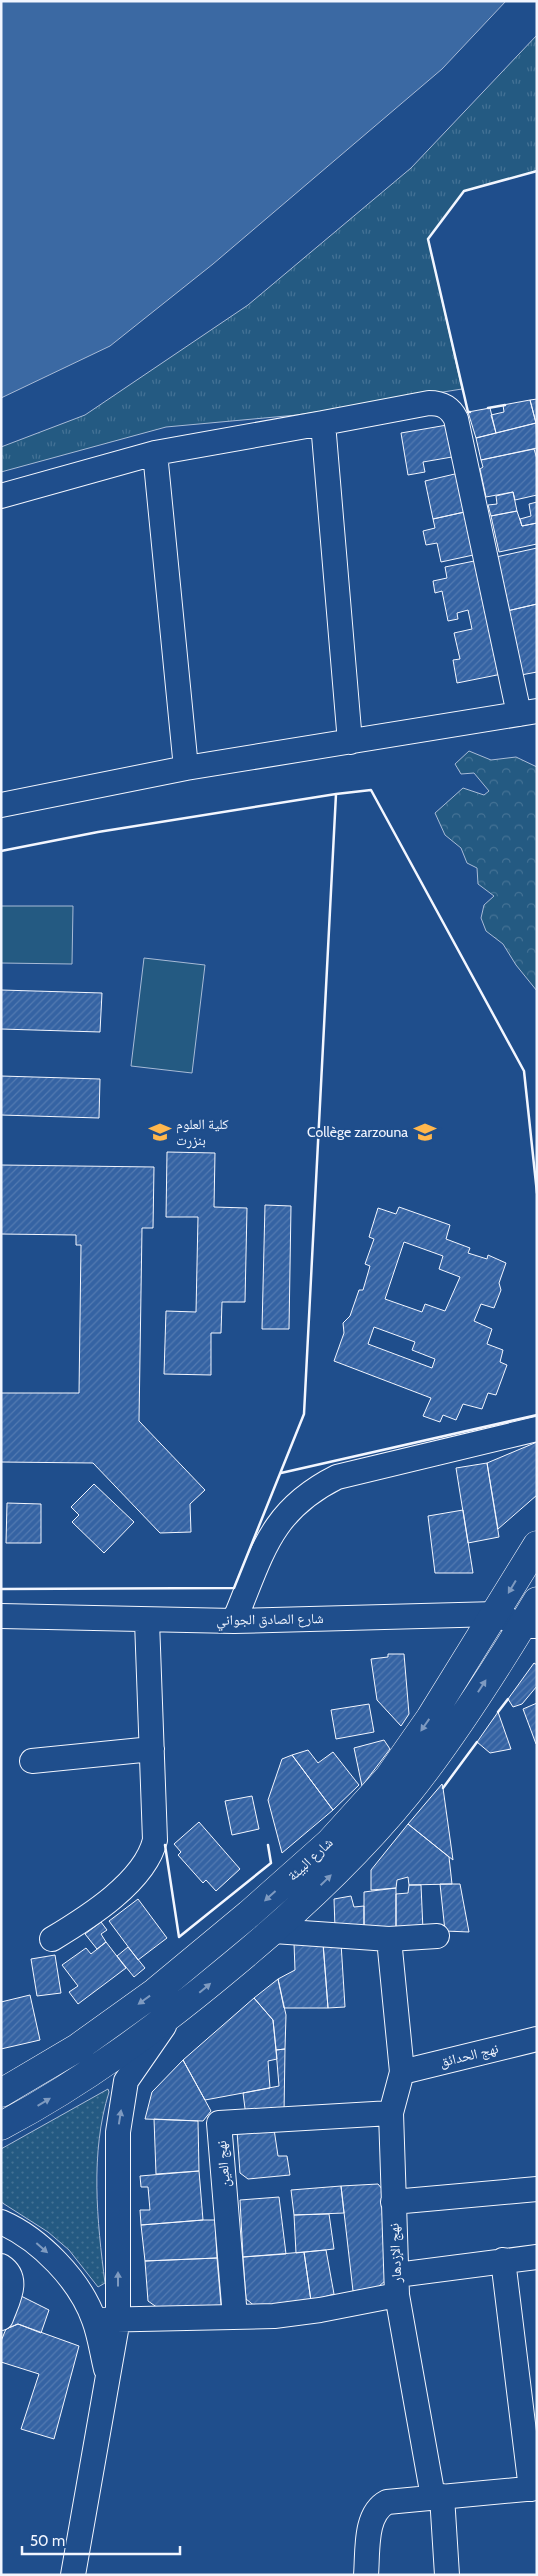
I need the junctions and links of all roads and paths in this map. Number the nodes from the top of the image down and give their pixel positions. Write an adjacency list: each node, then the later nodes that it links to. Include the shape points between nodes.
1 (323, 423): 2 (street); 4 (street, via 429,403 445,406 452,412); 5 (street)
2 (155, 453): 3 (street); 6 (street)
3 (1, 496)
4 (528, 712): 5 (street)
5 (350, 742): 6 (street)
6 (186, 768): 7 (street)
7 (1, 805)
8 (537, 1429): 14 (street, via 337,1477 318,1486 303,1496 270,1534)
9 (537, 1545): 11 (main road, شارع البيئة, one-way to 11)
10 (537, 1601): 15 (main road, شارع البيئة)
11 (496, 1614): 14 (street, شارع الصادق الجواني); 15 (street, شارع الصادق الجواني); 25 (main road, شارع البيئة, one-way to 25, via 388,1778 330,1842 155,1992 77,2048)
12 (1, 1616): 13 (street, شارع الصادق الجواني)
13 (147, 1621): 14 (street, شارع الصادق الجواني); 16 (street)
14 (234, 1621)
15 (529, 1626): 18 (main road, شارع البيئة, one-way to 15, via 348,1860 407,1794)
16 (152, 1749): 17 (street); 20 (street, via 155,1840 152,1855 98,1911)
17 (32, 1762)
18 (274, 1931): 21 (street); 22 (main road, شارع البيئة, one-way to 18)
19 (437, 1936): 21 (street)
20 (52, 1939)
21 (389, 1939): 24 (street, نهج الإزدهار)
22 (172, 2016): 27 (main road, شارع البيئة, one-way to 22, via 91,2074); 37 (street, one-way to 22, via 118,2132 126,2081)
23 (537, 2039): 24 (street, نهج الحدائق)
24 (402, 2072): 26 (street, نهج الإزدهار)
25 (1, 2093)
26 (391, 2113): 29 (street, نهج الإزدهار); 36 (street, نهج العين, via 219,2123)
27 (1, 2126)
28 (537, 2189): 29 (street)
29 (393, 2202): 34 (street, نهج الإزدهار)
30 (1, 2222): 38 (street, one-way to 38, via 35,2242 57,2262)
31 (537, 2257): 32 (street)
32 (503, 2260): 34 (street); 40 (street)
33 (1, 2266): 35 (street, via 10,2275 12,2286)
34 (397, 2285): 36 (street, نهج الإزدهار, via 320,2310); 41 (street)
35 (1, 2318)
36 (235, 2318): 37 (street, نهج الإزدهار)
37 (118, 2319): 38 (street, نهج الإزدهار); 39 (street)
38 (94, 2320): 39 (street)
39 (108, 2380): 42 (street)
40 (534, 2488): 41 (street)
41 (438, 2496): 43 (street, via 387,2502 379,2506 372,2518); 44 (street)
42 (72, 2575)
43 (366, 2575)
44 (447, 2575)

